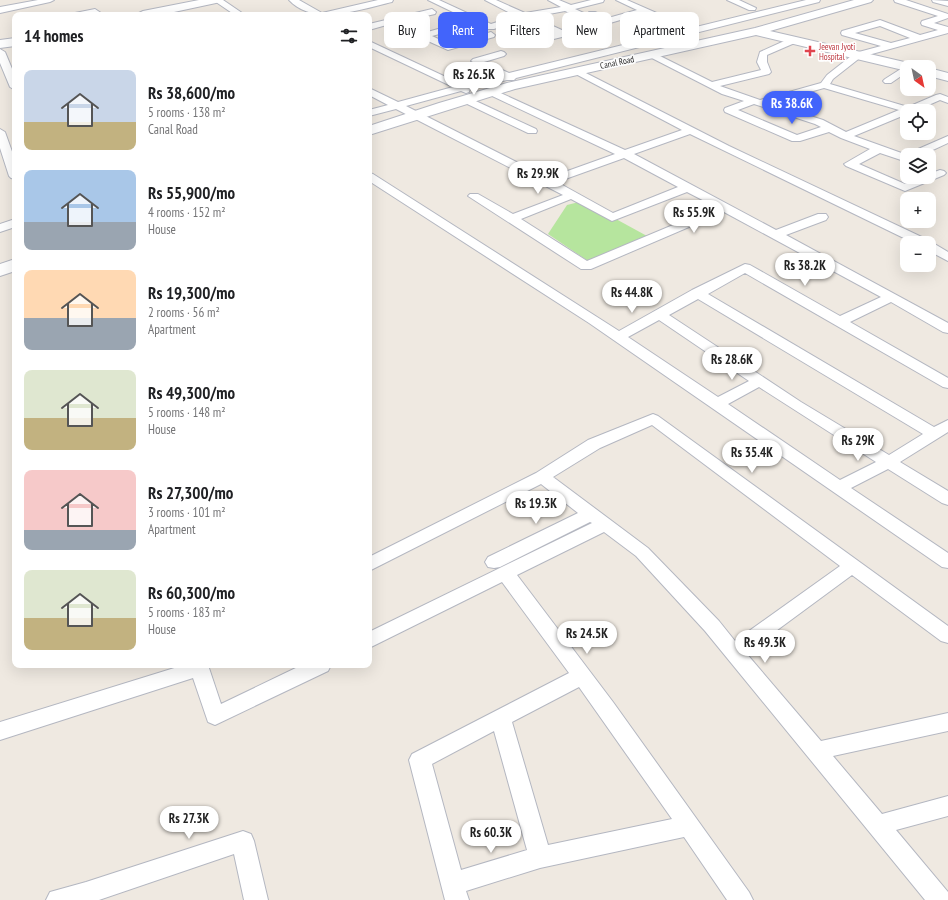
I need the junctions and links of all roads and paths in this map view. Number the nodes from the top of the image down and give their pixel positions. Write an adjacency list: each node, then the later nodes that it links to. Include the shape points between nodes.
1 (50, 0): 21 (street)
2 (216, 0): 23 (street); 24 (street)
3 (293, 0): 25 (street)
4 (361, 0): 17 (street)
5 (389, 0): 17 (street)
6 (432, 0): 36 (street, via 491,27)
7 (489, 0): 28 (street)
8 (552, 0): 19 (street)
9 (600, 0): 19 (street)
10 (620, 0): 22 (street)
11 (731, 0): 20 (street)
12 (781, 0): 20 (street)
13 (816, 0): 59 (street)
14 (867, 0): 39 (street, Canal Road)
15 (898, 0): 33 (street)
16 (938, 0): 18 (street)
17 (370, 4): 26 (street); 27 (street)
18 (948, 4)
19 (570, 8): 22 (street, via 607,21); 29 (street); 30 (street)
20 (752, 8): 32 (street)
21 (0, 10)
22 (645, 10): 31 (street)
23 (158, 12)
24 (235, 12)
25 (315, 12)
26 (337, 12)
27 (384, 12)
28 (515, 12)
29 (547, 12)
30 (578, 12)
31 (650, 12)
32 (719, 16)
33 (947, 16): 38 (street, via 925,23)
34 (384, 19): 35 (street)
35 (372, 25)
36 (496, 25)
37 (554, 30): 40 (street)
38 (947, 30): 43 (street)
39 (757, 31): 45 (street); 51 (street, Canal Road)
40 (562, 34): 42 (street)
41 (491, 35): 44 (street, via 448,47)
42 (554, 36)
43 (919, 38): 49 (street); 49 (street, via 880,24 845,33)
44 (430, 39)
45 (794, 40): 52 (street); 62 (street, via 763,54 762,62 766,72)
46 (12, 42): 47 (street)
47 (0, 44)
48 (372, 46): 67 (street)
49 (892, 46): 52 (street)
50 (501, 54): 59 (street, via 476,61)
51 (651, 55): 56 (street, Canal Road); 62 (street)
52 (858, 55): 55 (street); 63 (street, via 830,77)
53 (1, 58): 54 (street); 58 (street)
54 (12, 58)
55 (900, 65)
56 (574, 72): 61 (street, Canal Road); 78 (street)
57 (900, 72): 60 (street)
58 (4, 73): 64 (street)
59 (509, 77): 61 (street); 67 (street)
60 (888, 81)
61 (522, 84): 65 (street, Canal Road)
62 (711, 85): 69 (street)
63 (824, 85): 69 (street); 72 (street)
64 (12, 87)
65 (491, 92): 67 (street, Canal Road, via 478,96); 87 (street)
66 (372, 93): 71 (street)
67 (464, 94): 71 (street); 75 (street, Canal Road); 79 (street)
68 (948, 100): 70 (street, via 940,97)
69 (755, 103): 76 (street, via 805,116); 76 (street, via 729,110 796,139)
70 (923, 104)
71 (395, 105): 73 (street); 75 (street)
72 (900, 108)
73 (372, 112)
74 (900, 113): 81 (street)
75 (414, 115): 77 (street, Canal Road); 92 (street)
76 (830, 128): 81 (street)
77 (372, 130)
78 (691, 130): 87 (street); 102 (street)
79 (532, 131)
80 (0, 132): 89 (street)
81 (845, 136): 84 (street)
82 (948, 139): 83 (street)
83 (932, 146): 85 (street); 86 (street)
84 (878, 148): 88 (street); 90 (street, via 850,164 905,188)
85 (928, 148)
86 (948, 152)
87 (625, 154): 92 (street); 93 (street)
88 (900, 155)
89 (10, 166)
90 (944, 175)
91 (372, 178): 112 (street)
92 (547, 182): 94 (street)
93 (689, 187): 94 (street, via 612,218); 96 (street)
94 (572, 195): 98 (street)
95 (474, 196): 98 (street)
96 (726, 207): 98 (street, via 586,266); 101 (street)
97 (822, 217): 101 (street)
98 (512, 218)
99 (12, 224): 100 (street)
100 (0, 228)
101 (777, 234): 108 (street)
102 (910, 236)
103 (936, 250): 104 (street)
104 (948, 257)
105 (12, 265): 106 (street)
106 (0, 270)
107 (697, 293): 109 (street); 110 (street, via 745,268); 117 (street)
108 (891, 297): 110 (street); 111 (street)
109 (658, 314): 112 (street); 113 (street)
110 (839, 322): 114 (street)
111 (948, 329)
112 (618, 337): 115 (street)
113 (760, 381): 115 (street); 118 (street)
114 (948, 384)
115 (717, 404): 120 (street)
116 (948, 425): 117 (street)
117 (934, 434): 118 (street)
118 (889, 462): 120 (street); 121 (street)
119 (542, 477): 122 (street); 124 (street); 125 (street, via 594,444 653,419)
120 (839, 487): 123 (street)
121 (948, 499)
122 (598, 519): 126 (street); 129 (street, via 642,552)
123 (948, 562)
124 (372, 563)
125 (852, 566): 127 (street); 129 (street)
126 (499, 567): 128 (street); 133 (street)
127 (948, 636)
128 (372, 639)
129 (734, 652): 137 (street)
130 (196, 668): 136 (street)
131 (199, 668): 132 (street, via 215,716)
132 (315, 668)
133 (582, 676): 134 (street); 140 (street)
134 (501, 718): 141 (street); 142 (street, via 420,760)
135 (948, 722): 137 (street)
136 (0, 731)
137 (816, 751): 139 (street)
138 (948, 806): 139 (street)
139 (878, 825): 147 (street)
140 (689, 826): 141 (street); 146 (street)
141 (540, 857): 142 (street)
142 (455, 892)
143 (86, 896): 144 (street); 145 (street, via 243,841)
144 (58, 900)
145 (256, 900)
146 (741, 900)
147 (940, 900)

